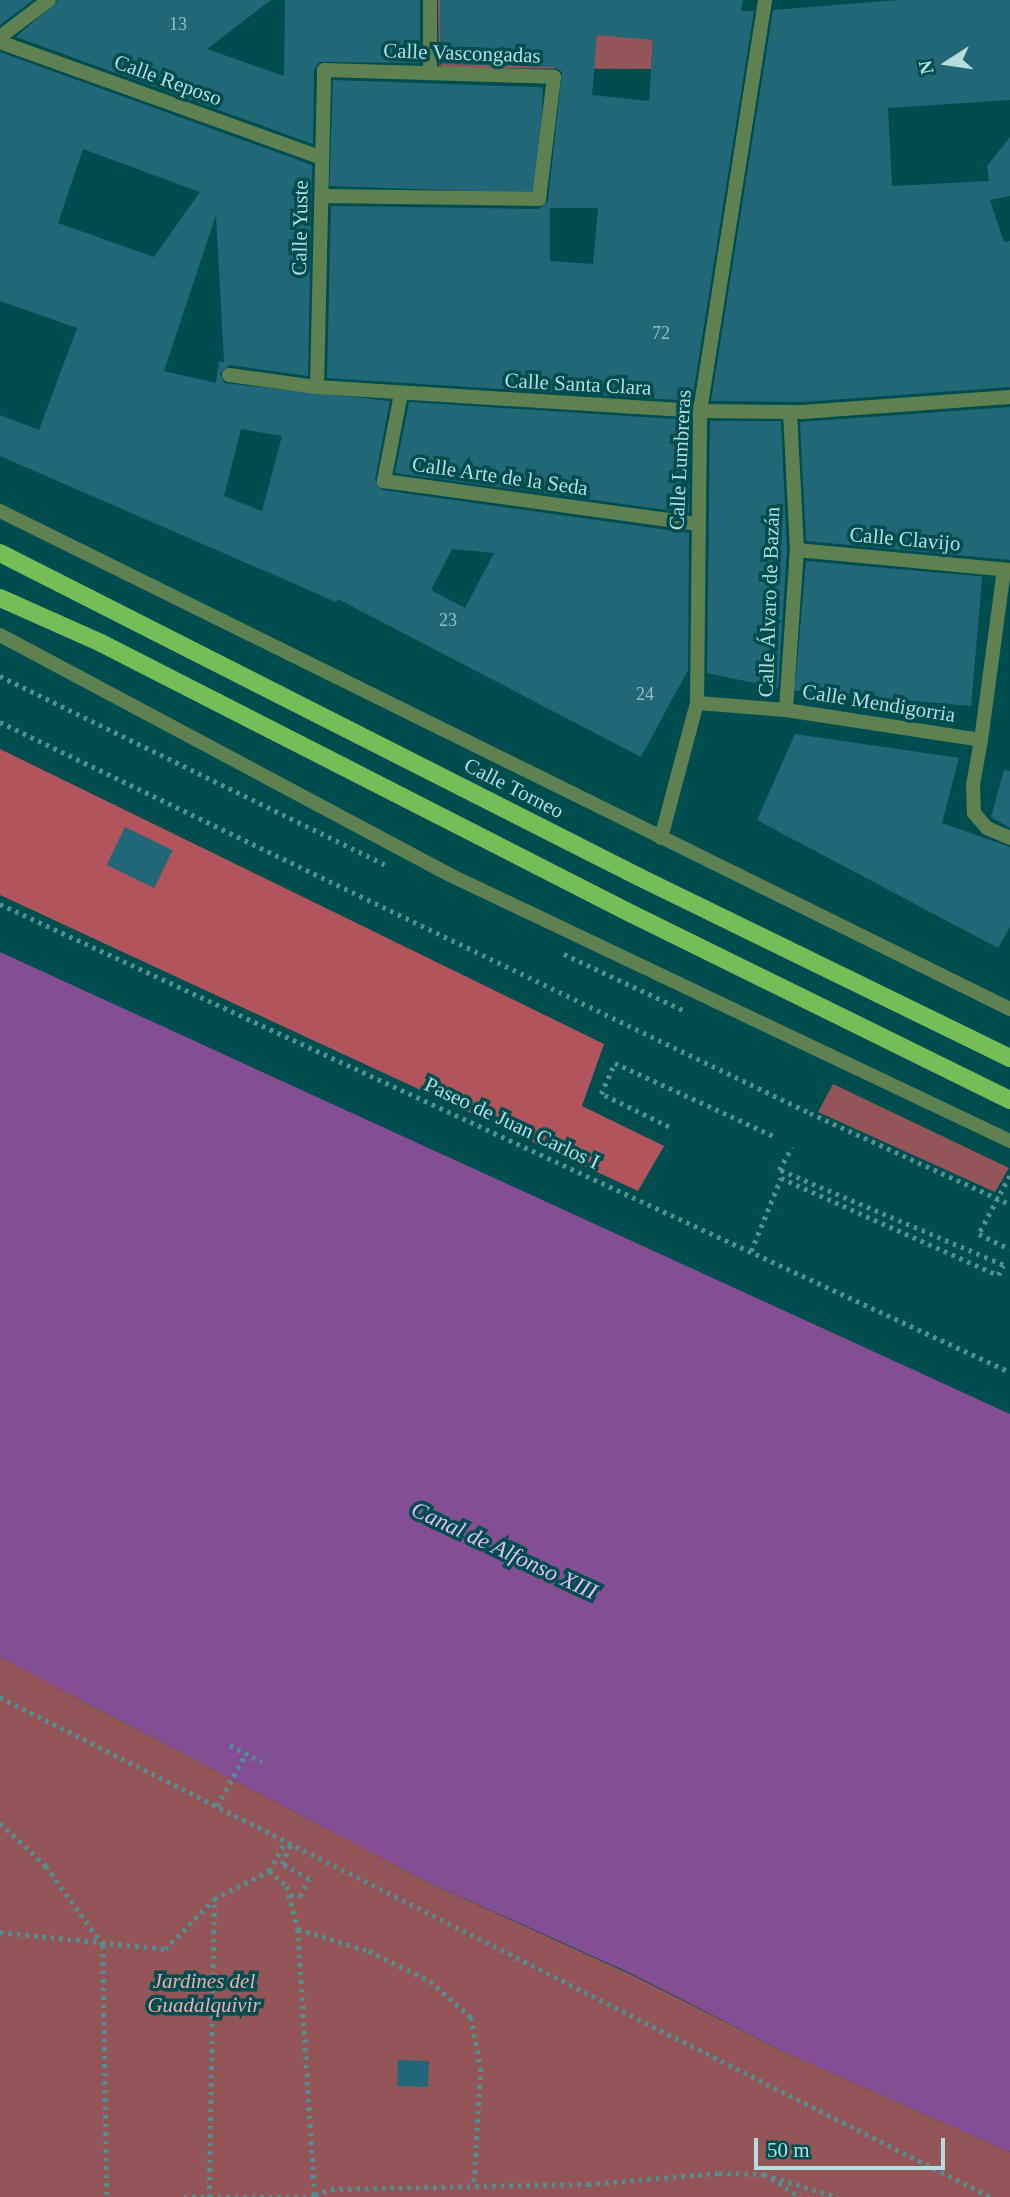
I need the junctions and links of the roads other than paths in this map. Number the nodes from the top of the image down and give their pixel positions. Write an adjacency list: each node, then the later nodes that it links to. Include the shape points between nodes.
1 (49, 0): 4 (street)
2 (430, 0): 6 (street)
3 (765, 0): 13 (street, Calle Lumbreras)
4 (0, 40): 7 (street, Calle Reposo)
5 (324, 70): 6 (street, Calle Vascongadas); 7 (street, Calle Yuste)
6 (430, 73): 8 (street, Calle Vascongadas, via 554,77 538,199)
7 (322, 158): 8 (street, Calle Yuste)
8 (322, 196): 10 (street, Calle Yuste)
9 (229, 375): 10 (street, Calle Santa Clara)
10 (317, 387): 11 (street, Calle Santa Clara)
11 (401, 394): 13 (street, Calle Santa Clara); 16 (street, Calle Arte de la Seda, via 384,481)
12 (1010, 397): 14 (street, Calle Santa Clara)
13 (700, 411): 14 (street, Calle Santa Clara); 16 (street, Calle Lumbreras)
14 (790, 412): 17 (street, Calle Álvaro de Bazán)
15 (0, 511): 25 (street)
16 (698, 524): 22 (street, Calle Lumbreras)
17 (797, 550): 19 (street, Calle Clavijo); 23 (street, Calle Álvaro de Bazán)
18 (0, 553): 28 (main road, Calle Torneo, via 626,870)
19 (1007, 570): 24 (street)
20 (0, 598): 29 (main road, via 101,643 632,914)
21 (0, 635): 30 (street, via 450,875)
22 (697, 703): 23 (street, Calle Mendigorria); 25 (street, Calle Lumbreras)
23 (786, 710): 24 (street, Calle Mendigorria)
24 (981, 740): 26 (street, Calle Mendigorria, via 972,793 974,813 987,828)
25 (661, 838): 27 (street)
26 (1010, 838)
27 (1010, 1009)
28 (1010, 1058)
29 (1010, 1100)
30 (1010, 1141)

